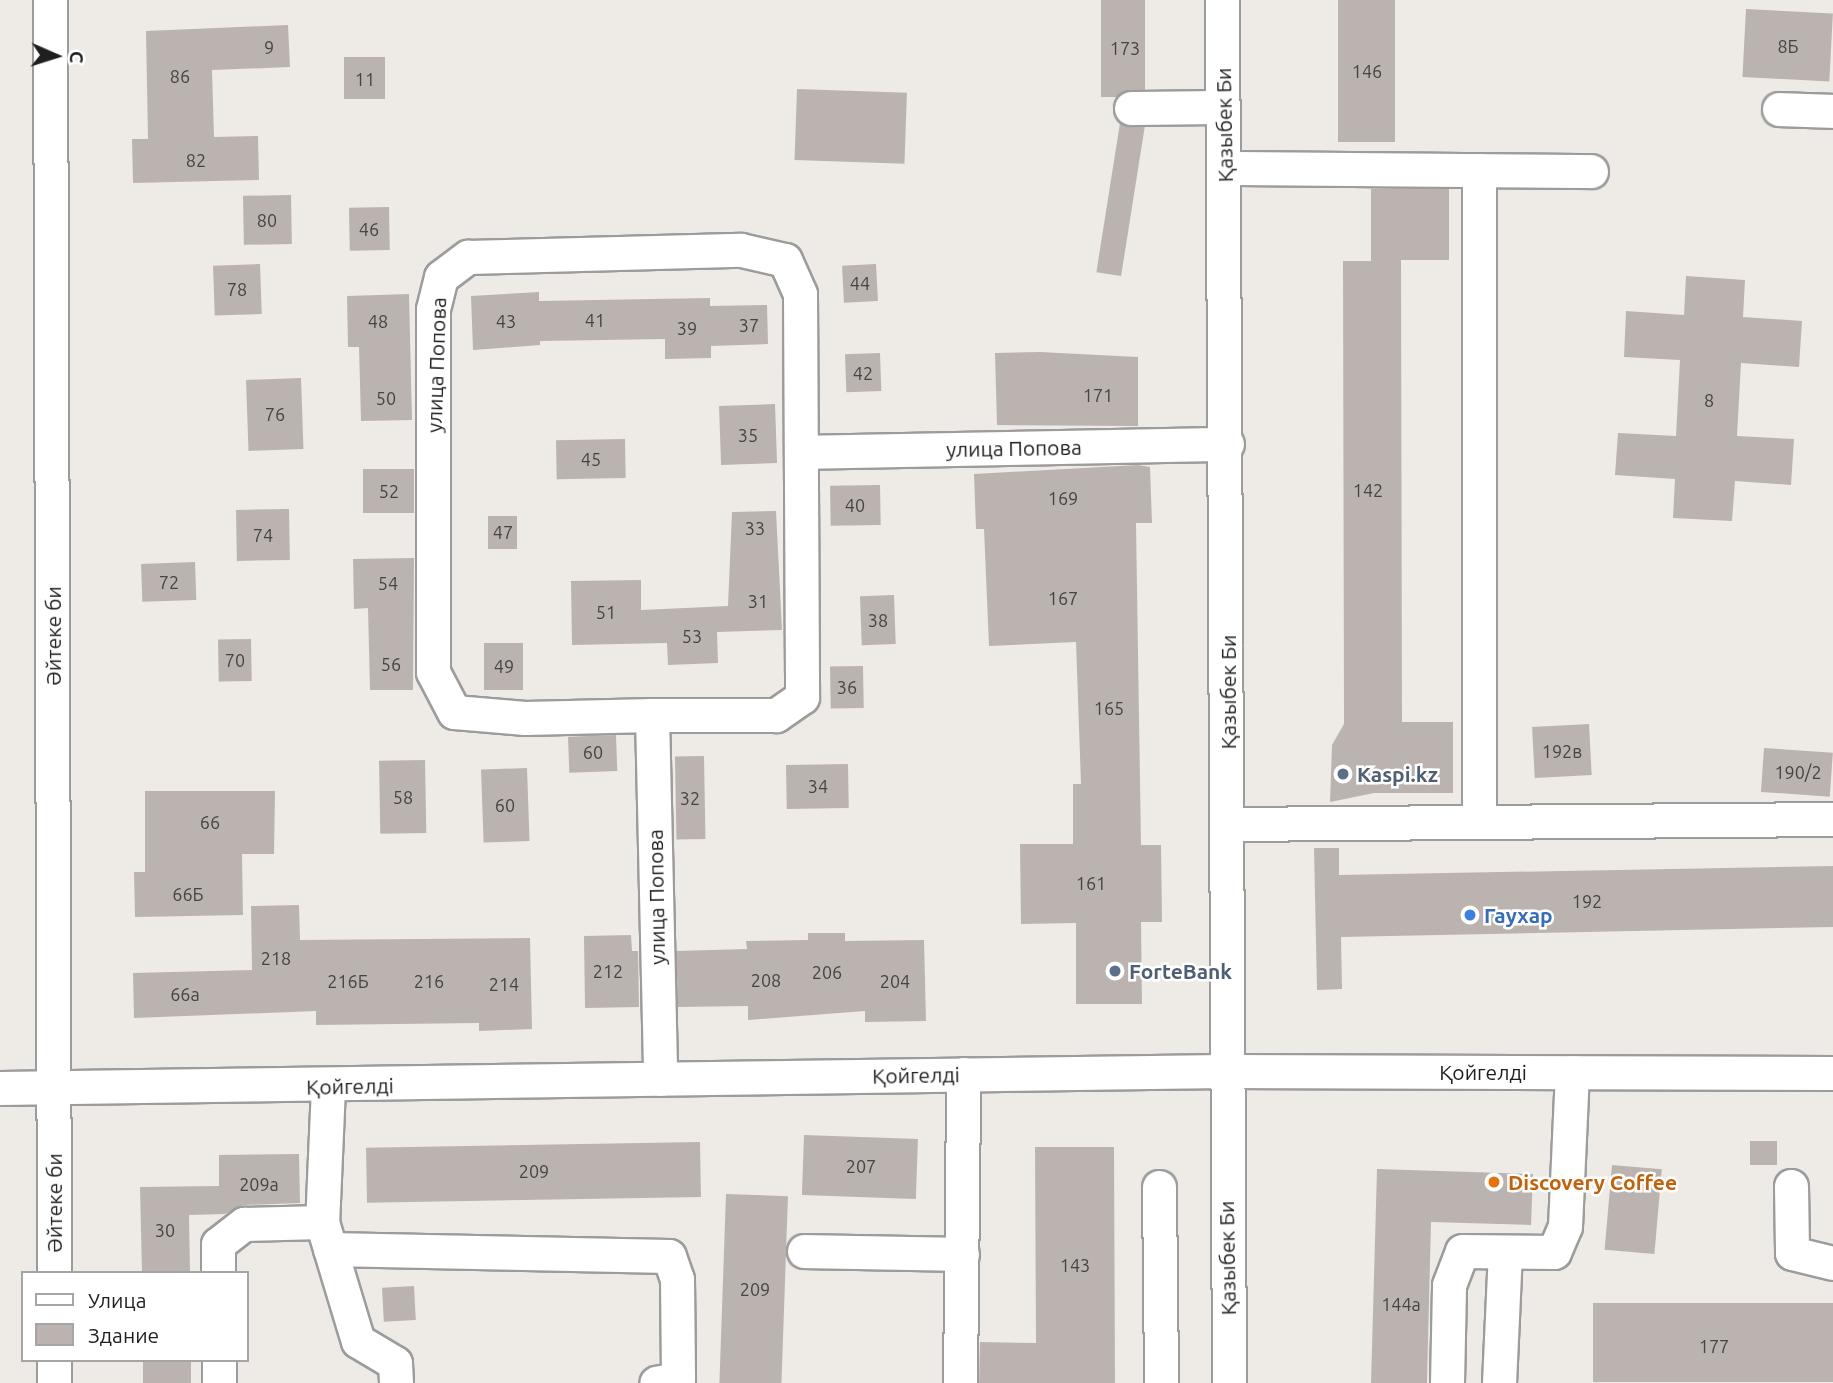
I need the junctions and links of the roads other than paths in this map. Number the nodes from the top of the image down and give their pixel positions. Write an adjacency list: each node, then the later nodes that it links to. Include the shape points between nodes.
1 (50, 0): 23 (street, Әйтеке би)
2 (1222, 0): 3 (street, Қазыбек Би)
3 (1223, 107): 4 (street); 7 (street, Қазыбек Би)
4 (1131, 108)
5 (1779, 109): 6 (street)
6 (1833, 111)
7 (1224, 168): 8 (street); 10 (street, Қазыбек Би)
8 (1479, 170): 9 (street); 14 (street)
9 (1591, 171)
10 (1227, 444): 11 (street, улица Попова); 15 (street, Қазыбек Би)
11 (801, 452): 12 (street, улица Попова, via 802,697 776,715); 12 (street, улица Попова, via 800,294 785,260 741,250 468,257 440,277 433,309 433,672 454,712 525,718)
12 (652, 715): 20 (street, улица Попова)
13 (1833, 819): 14 (street)
14 (1479, 822): 15 (street)
15 (1228, 824): 16 (street, Қазыбек Би)
16 (1224, 1071): 17 (street, Қойгелді); 19 (street, Қойгелді); 41 (street, Қазыбек Би)
17 (1572, 1072): 18 (street, Қойгелді); 28 (street, via 1565,1226 1554,1252)
18 (1833, 1073)
19 (963, 1074): 20 (street, Қойгелді); 29 (street)
20 (660, 1079): 21 (street, Қойгелді)
21 (328, 1087): 23 (street, Қойгелді); 26 (street)
22 (0, 1088): 23 (street, Қойгелді)
23 (55, 1089): 31 (street, Әйтеке би)
24 (1791, 1186): 30 (street, via 1792,1253)
25 (1158, 1187): 40 (street)
26 (326, 1236): 32 (street, via 244,1224 218,1244); 37 (street, via 358,1341 395,1363); 38 (street, via 669,1256 677,1279 678,1379)
27 (804, 1251): 29 (street)
28 (1505, 1252): 42 (street, via 1462,1251 1449,1285); 43 (street)
29 (962, 1254): 39 (street)
30 (1833, 1263)
31 (54, 1271)
32 (218, 1271)
33 (54, 1362): 35 (street)
34 (219, 1362): 36 (street)
35 (54, 1383)
36 (219, 1383)
37 (396, 1383)
38 (656, 1383)
39 (960, 1383)
40 (1161, 1383)
41 (1229, 1383)
42 (1447, 1383)
43 (1499, 1383)

